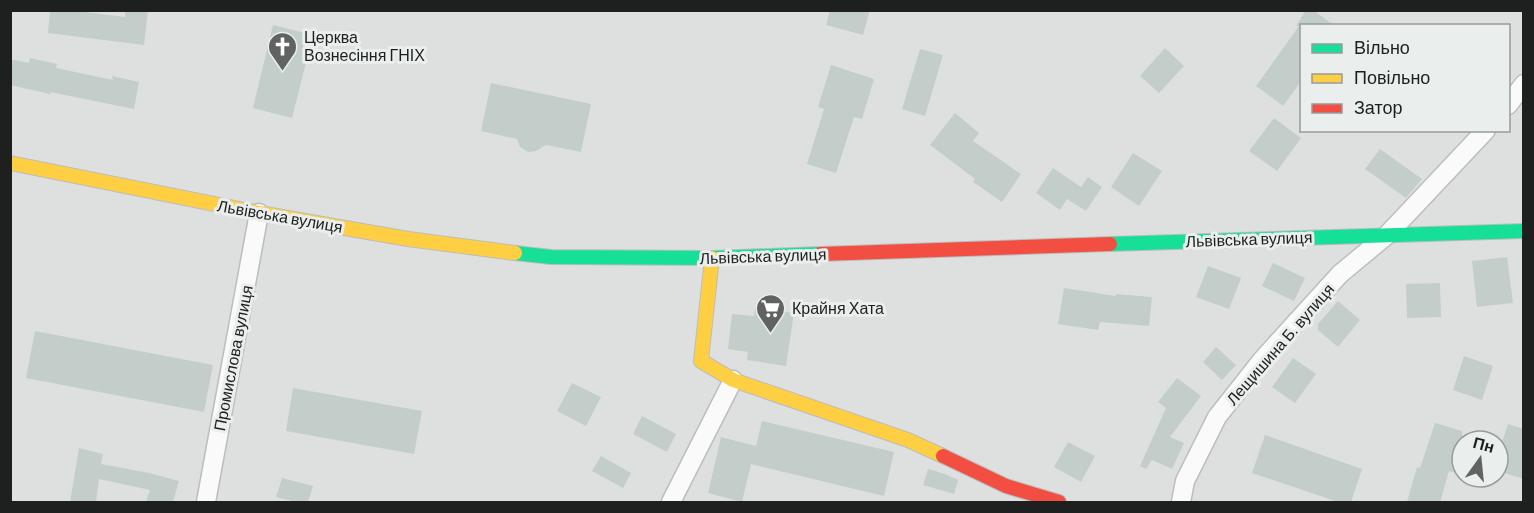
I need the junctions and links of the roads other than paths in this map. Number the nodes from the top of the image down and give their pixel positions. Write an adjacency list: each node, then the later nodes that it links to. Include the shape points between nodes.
1 (1524, 84): 2 (street)
2 (1510, 104)
3 (1484, 132): 7 (street, Лещишина Б. вулиця)
4 (10, 163): 5 (main road, Львівська вулиця)
5 (260, 213): 8 (main road, Львівська вулиця, via 408,239 551,257); 10 (street, Промислова вулиця)
6 (1524, 231): 7 (main road, Львівська вулиця)
7 (1387, 235): 8 (main road, Львівська вулиця); 13 (street, Лещишина Б. вулиця, via 1340,274 1262,360 1217,417 1185,481)
8 (712, 258): 9 (main road, via 701,361)
9 (733, 380): 11 (street); 12 (main road, via 908,440 1006,486)
10 (206, 502)
11 (670, 502)
12 (1059, 502)
13 (1181, 502)

